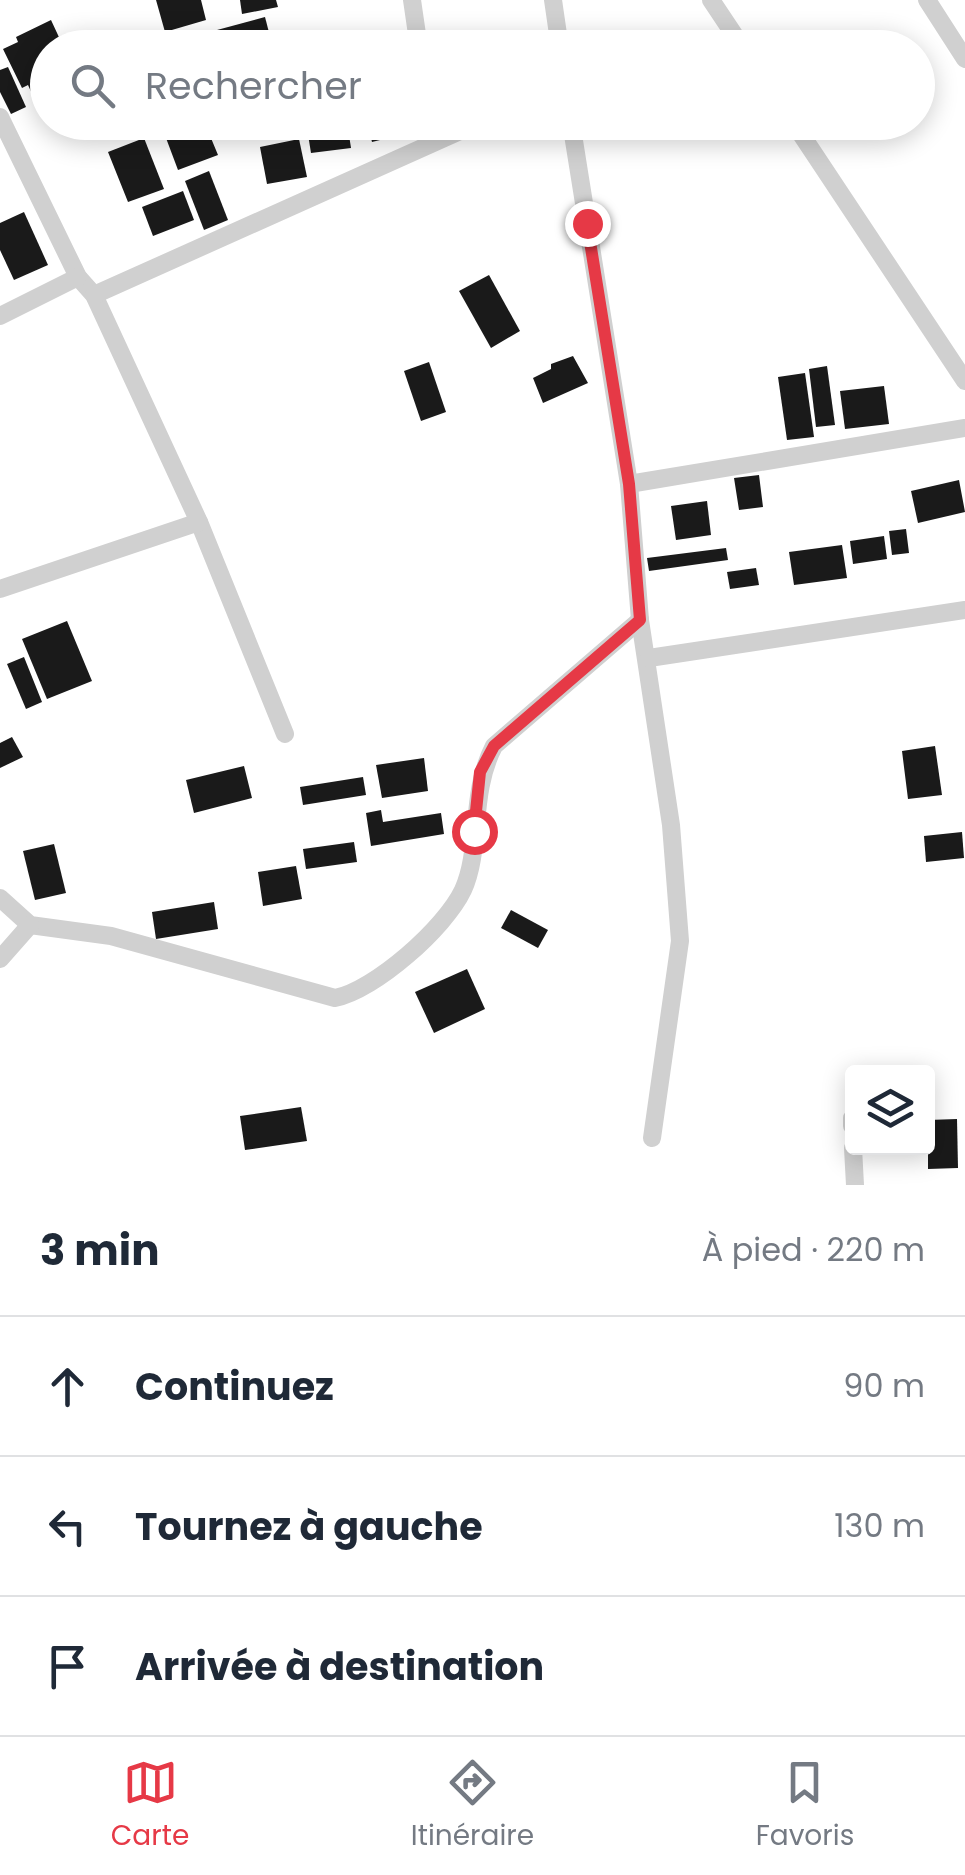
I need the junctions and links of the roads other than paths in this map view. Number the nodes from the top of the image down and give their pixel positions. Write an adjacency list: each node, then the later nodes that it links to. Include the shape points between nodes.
1 (412, 0): 5 (street)
2 (553, 0): 6 (street)
3 (711, 0): 7 (street)
4 (927, 0): 8 (street)
5 (416, 30)
6 (557, 30)
7 (731, 30)
8 (965, 59)
9 (0, 117): 15 (street)
10 (432, 140): 14 (street)
11 (439, 140): 14 (street)
12 (575, 140): 20 (street)
13 (805, 140): 18 (street)
14 (432, 143): 16 (street)
15 (78, 277): 16 (street); 17 (street)
16 (94, 295): 21 (street)
17 (0, 316)
18 (965, 381)
19 (965, 428): 20 (street)
20 (629, 484): 24 (street)
21 (199, 522): 22 (street); 26 (street)
22 (0, 589)
23 (965, 610): 25 (street)
24 (640, 620): 25 (street); 28 (street, via 494,746 480,772 463,890 375,984 335,998 111,936)
25 (649, 658): 30 (street, via 680,941)
26 (285, 734)
27 (0, 898): 28 (street)
28 (30, 925): 29 (street)
29 (0, 959)
30 (652, 1138)
31 (854, 1155): 32 (street)
32 (855, 1185)

